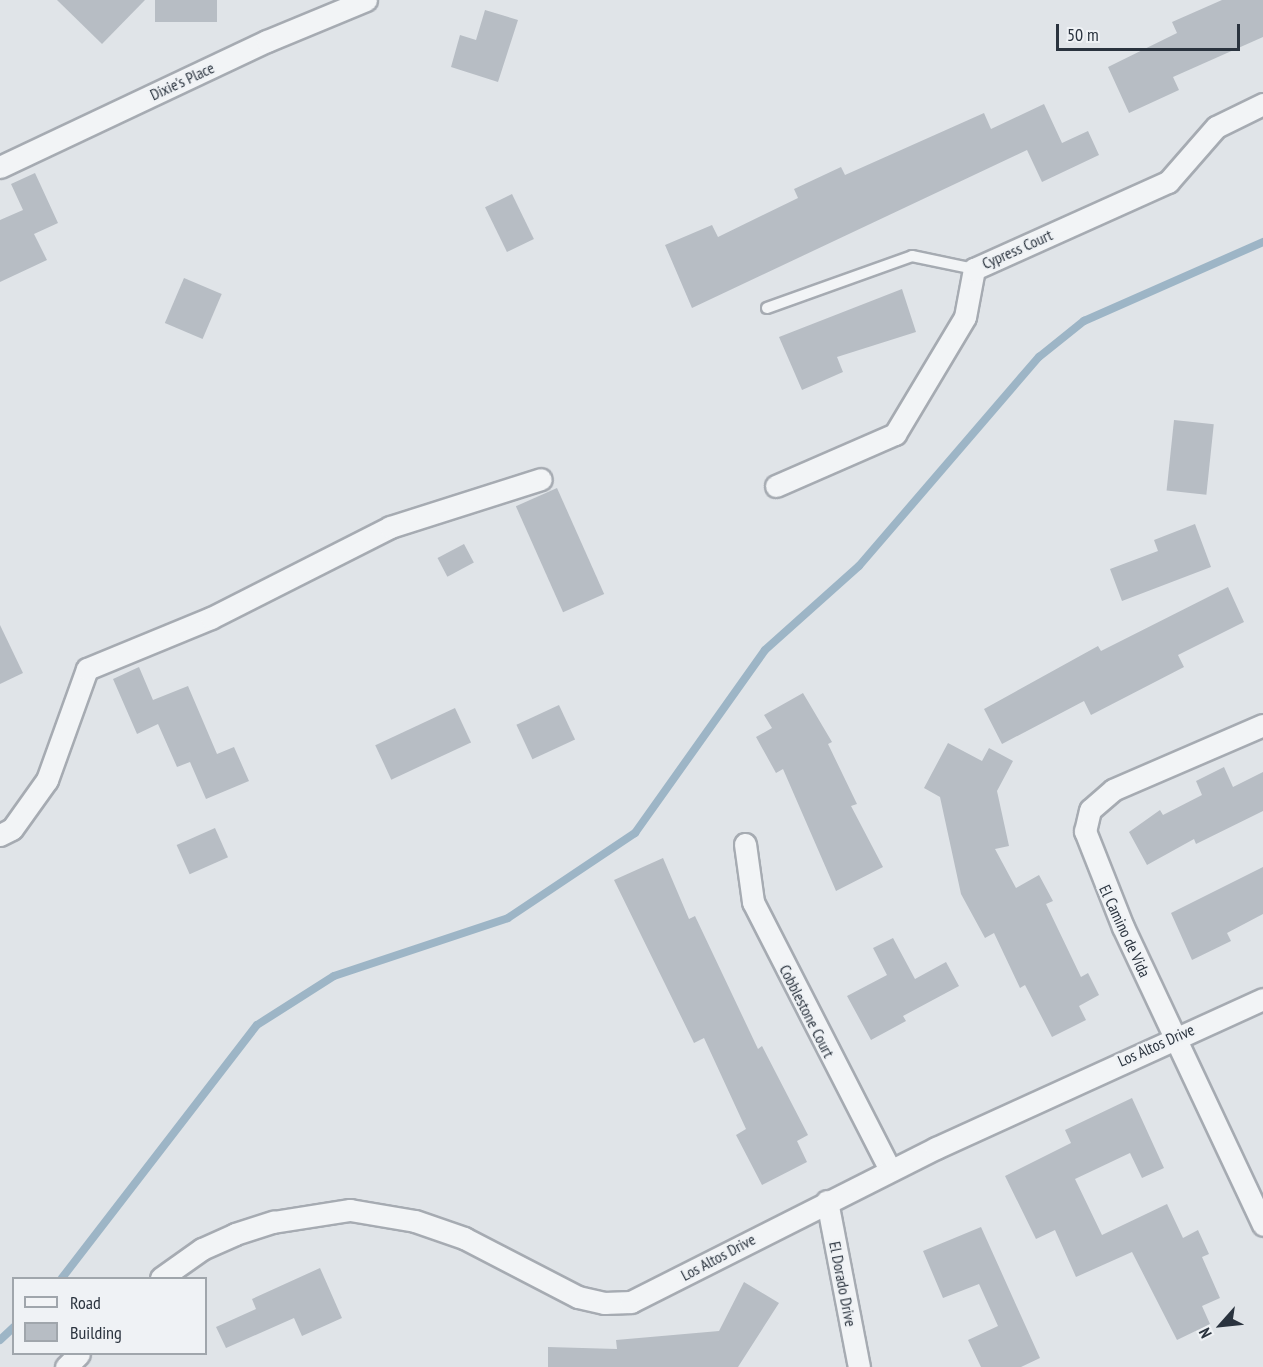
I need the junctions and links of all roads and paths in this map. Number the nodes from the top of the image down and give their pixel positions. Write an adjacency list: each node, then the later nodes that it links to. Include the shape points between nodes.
1 (366, 0): 3 (street, Dixie's Place, via 267,41)
2 (1263, 104): 4 (street, Cypress Court, via 1216,127 1168,183)
3 (0, 167)
4 (974, 268): 5 (lane, via 912,256); 7 (street, Cypress Court, via 965,317 895,434)
5 (767, 308)
6 (541, 479): 9 (street, via 390,527 211,618 87,669 47,780 12,829)
7 (776, 486)
8 (1263, 725): 12 (street, El Camino de Vida, via 1113,790 1086,819 1089,852)
9 (0, 835)
10 (745, 844): 13 (street, Cobblestone Court, via 753,902)
11 (1263, 999): 12 (street, Los Altos Drive)
12 (1174, 1036): 13 (street, Los Altos Drive); 15 (street, El Camino de Vida)
13 (890, 1170): 14 (street, Los Altos Drive)
14 (827, 1202): 16 (street, Los Altos Drive, via 644,1298 619,1303 579,1297 464,1238 415,1221 350,1210 273,1222 236,1234 202,1249); 19 (street, El Dorado Drive)
15 (1263, 1225)
16 (162, 1277)
17 (77, 1355): 18 (street)
18 (66, 1367)
19 (859, 1367)

